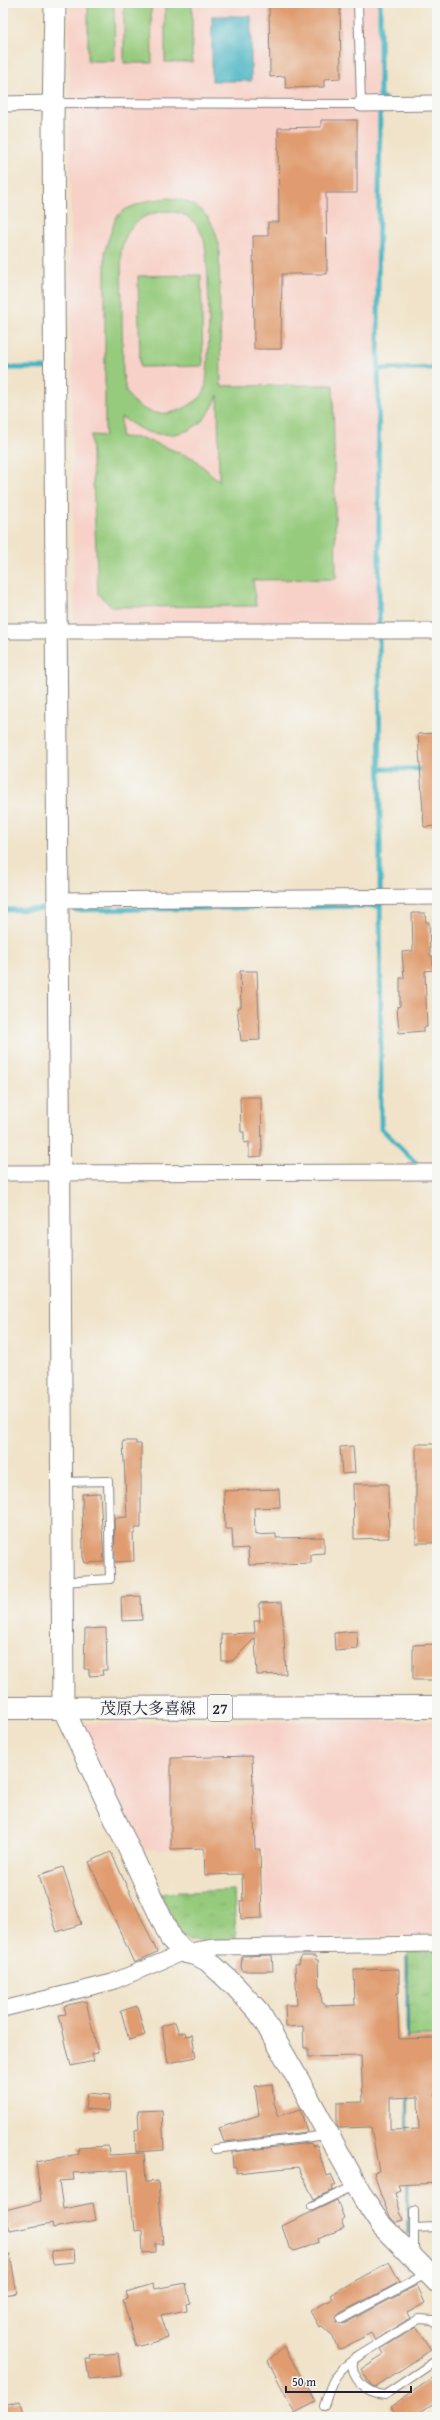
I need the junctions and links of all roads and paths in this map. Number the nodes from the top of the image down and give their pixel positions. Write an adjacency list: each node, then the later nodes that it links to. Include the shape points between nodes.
1 (55, 3): 3 (street)
2 (358, 3): 6 (lane)
3 (53, 103): 5 (street); 6 (lane); 8 (street)
4 (437, 103): 6 (street)
5 (3, 104)
6 (361, 104)
7 (3, 631): 8 (street)
8 (56, 631): 9 (street); 11 (street)
9 (437, 631)
10 (437, 898): 11 (street)
11 (57, 900): 14 (street)
12 (437, 1172): 14 (street)
13 (3, 1173): 14 (street)
14 (58, 1173): 15 (street)
15 (61, 1482): 16 (street); 16 (lane, via 108,1481 110,1580)
16 (62, 1582): 19 (street)
17 (437, 1707): 19 (main road, 茂原大多喜線 / 27)
18 (3, 1708): 19 (main road, 茂原大多喜線 / 27)
19 (63, 1708): 21 (street, via 171,1939)
20 (437, 1944): 21 (street, via 215,1947)
21 (184, 1952): 22 (street, via 112,1982); 23 (street, via 208,1961 259,2012)
22 (3, 2009)
23 (327, 2135): 24 (lane); 25 (street)
24 (215, 2149)
25 (356, 2184): 26 (lane); 30 (street, via 382,2226)
26 (312, 2206)
27 (414, 2211): 29 (lane)
28 (437, 2227): 29 (lane)
29 (414, 2228): 30 (lane)
30 (426, 2272): 31 (lane)
31 (341, 2319)
32 (437, 2324): 33 (lane, via 433,2320 419,2319)
33 (353, 2360): 34 (lane, via 352,2366 364,2388 385,2395); 35 (lane, via 340,2369 333,2380)
34 (437, 2360)
35 (324, 2406)

